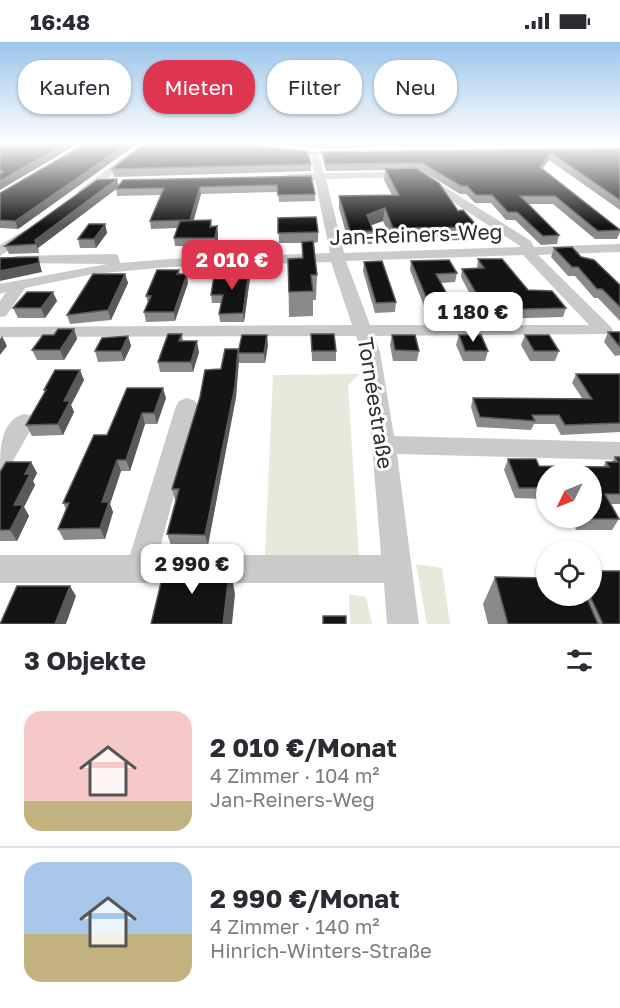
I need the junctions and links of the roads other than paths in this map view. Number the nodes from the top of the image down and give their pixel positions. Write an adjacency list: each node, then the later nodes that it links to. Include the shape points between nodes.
1 (111, 171): 5 (street)
2 (317, 171): 3 (street, Tornéestraße)
3 (319, 177): 4 (street); 11 (street, via 417,174 526,244); 12 (street, Tornéestraße)
4 (275, 178)
5 (97, 182): 6 (street); 7 (street)
6 (118, 182)
7 (68, 203)
8 (39, 224): 10 (street)
9 (620, 248): 11 (street, Jan-Reiners-Weg)
10 (0, 252)
11 (529, 252): 12 (street, Jan-Reiners-Weg); 19 (street, via 604,330)
12 (337, 258): 14 (street, Jan-Reiners-Weg); 19 (street, Tornéestraße)
13 (0, 261): 14 (street, via 99,257 113,258)
14 (114, 268): 15 (street, Jan-Reiners-Weg)
15 (20, 285): 16 (street, Jan-Reiners-Weg); 17 (street)
16 (0, 289)
17 (0, 312)
18 (0, 332): 19 (street)
19 (365, 332): 22 (street, Tornéestraße)
20 (187, 406): 25 (street)
21 (24, 422): 24 (street)
22 (384, 445): 23 (street); 26 (street, Tornéestraße)
23 (620, 452)
24 (0, 461)
25 (140, 569): 26 (street); 27 (street)
26 (396, 569): 28 (street, Tornéestraße)
27 (2, 572)
28 (403, 624)

